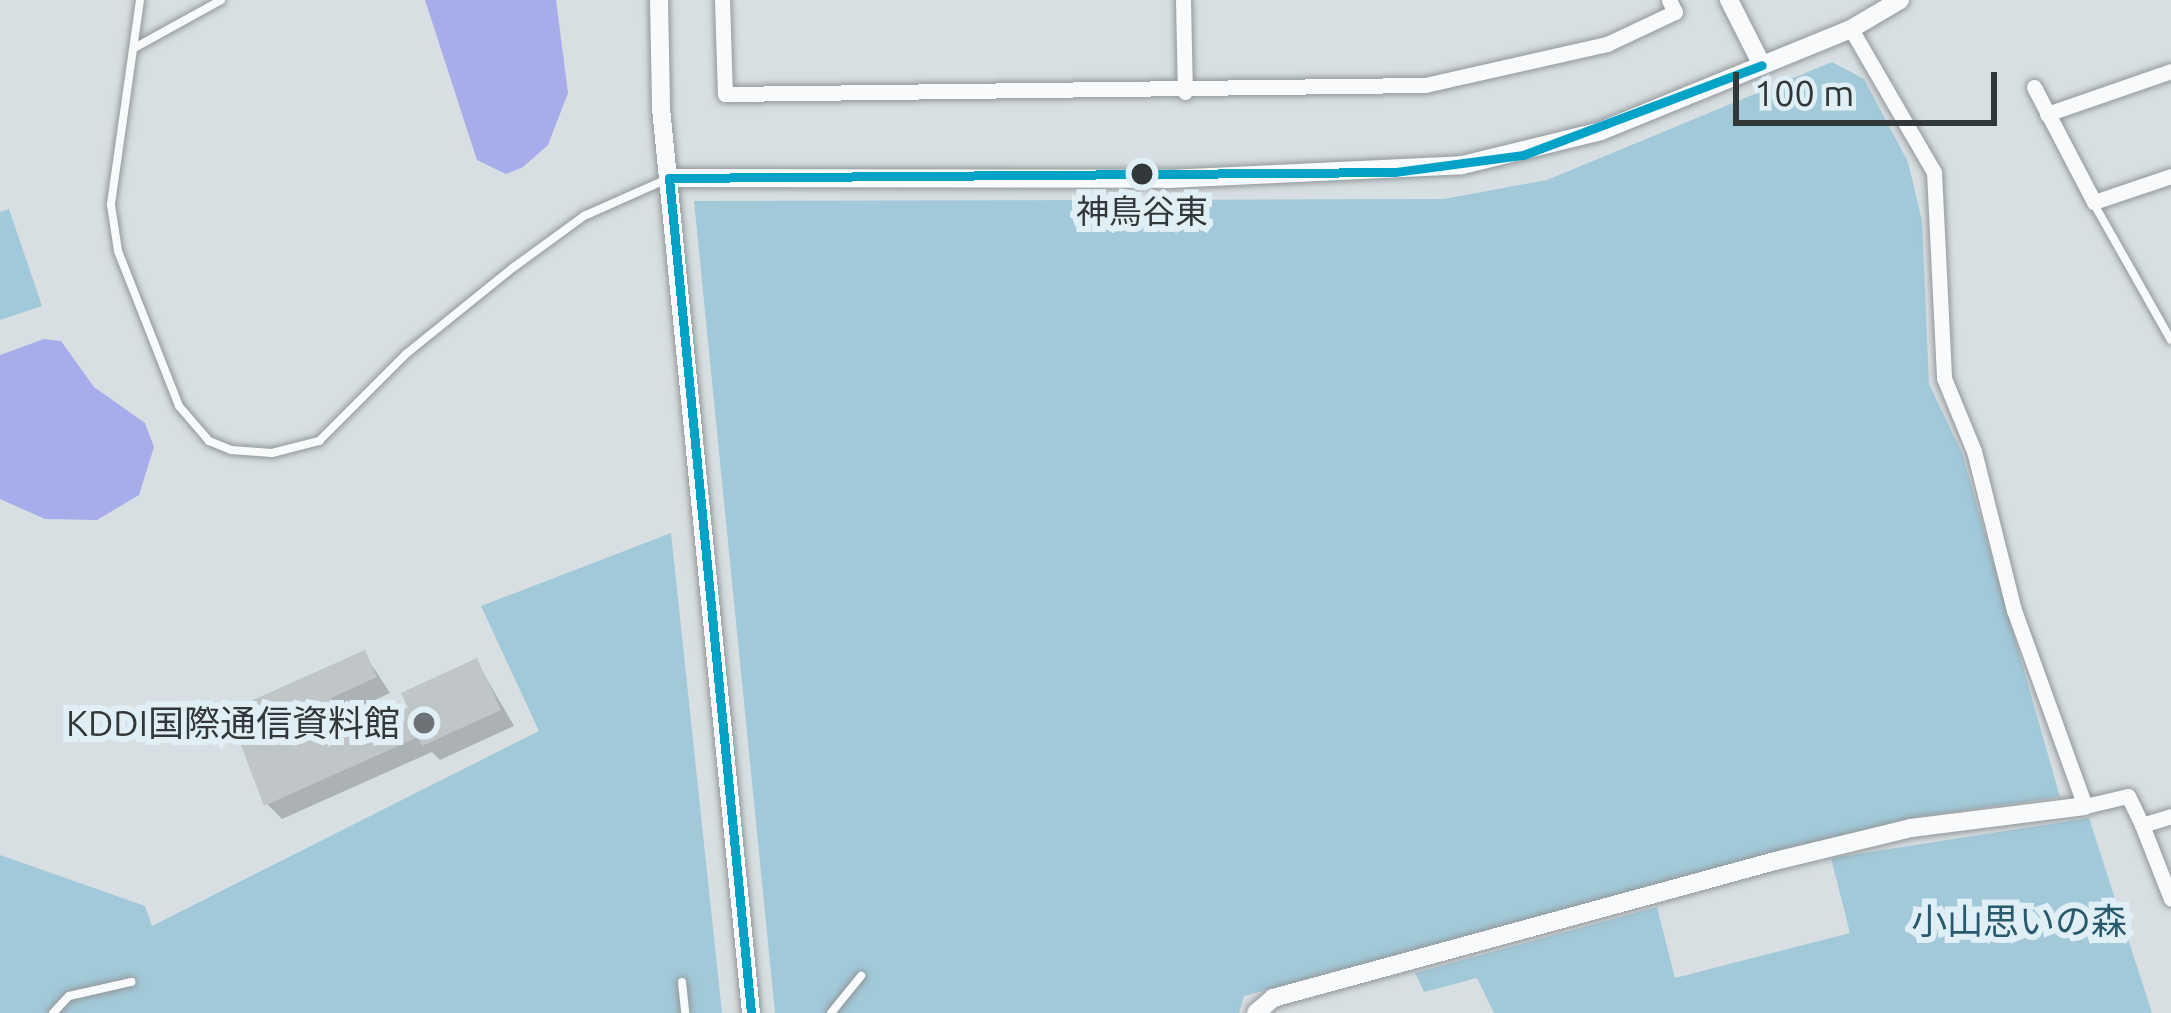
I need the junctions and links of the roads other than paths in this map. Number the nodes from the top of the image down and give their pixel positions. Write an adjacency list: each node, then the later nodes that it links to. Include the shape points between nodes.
1 (140, 0): 10 (lane)
2 (221, 0): 10 (lane)
3 (659, 0): 17 (street)
4 (722, 0): 14 (street, via 724,94)
5 (1183, 0): 14 (street)
6 (1669, 0): 14 (street, via 1676,12 1607,44 1425,85)
7 (1729, 0): 11 (street)
8 (1900, 0): 9 (street)
9 (1852, 29): 11 (street); 20 (street, via 1934,172 1944,377 1973,451 2014,610)
10 (136, 47): 17 (lane, via 111,205 118,251 179,406 209,441 231,449 272,453 319,441 406,354 531,254 584,216)
11 (1762, 64): 17 (street, via 1523,154 1395,172)
12 (2171, 70): 15 (street)
13 (2034, 87): 15 (street)
14 (1185, 92)
15 (2047, 114): 18 (street)
16 (2171, 176): 18 (street)
17 (669, 178): 29 (street)
18 (2094, 202): 19 (lane)
19 (2171, 340)
20 (2085, 806): 22 (street, via 2128,796); 31 (street, via 1911,828 1775,861 1273,998)
21 (2171, 816): 22 (street)
22 (2142, 825): 23 (street)
23 (2171, 898)
24 (861, 976): 30 (lane)
25 (131, 982): 27 (lane, via 69,996)
26 (682, 982): 28 (lane)
27 (53, 1013)
28 (686, 1013)
29 (751, 1013)
30 (831, 1013)
31 (1256, 1013)

